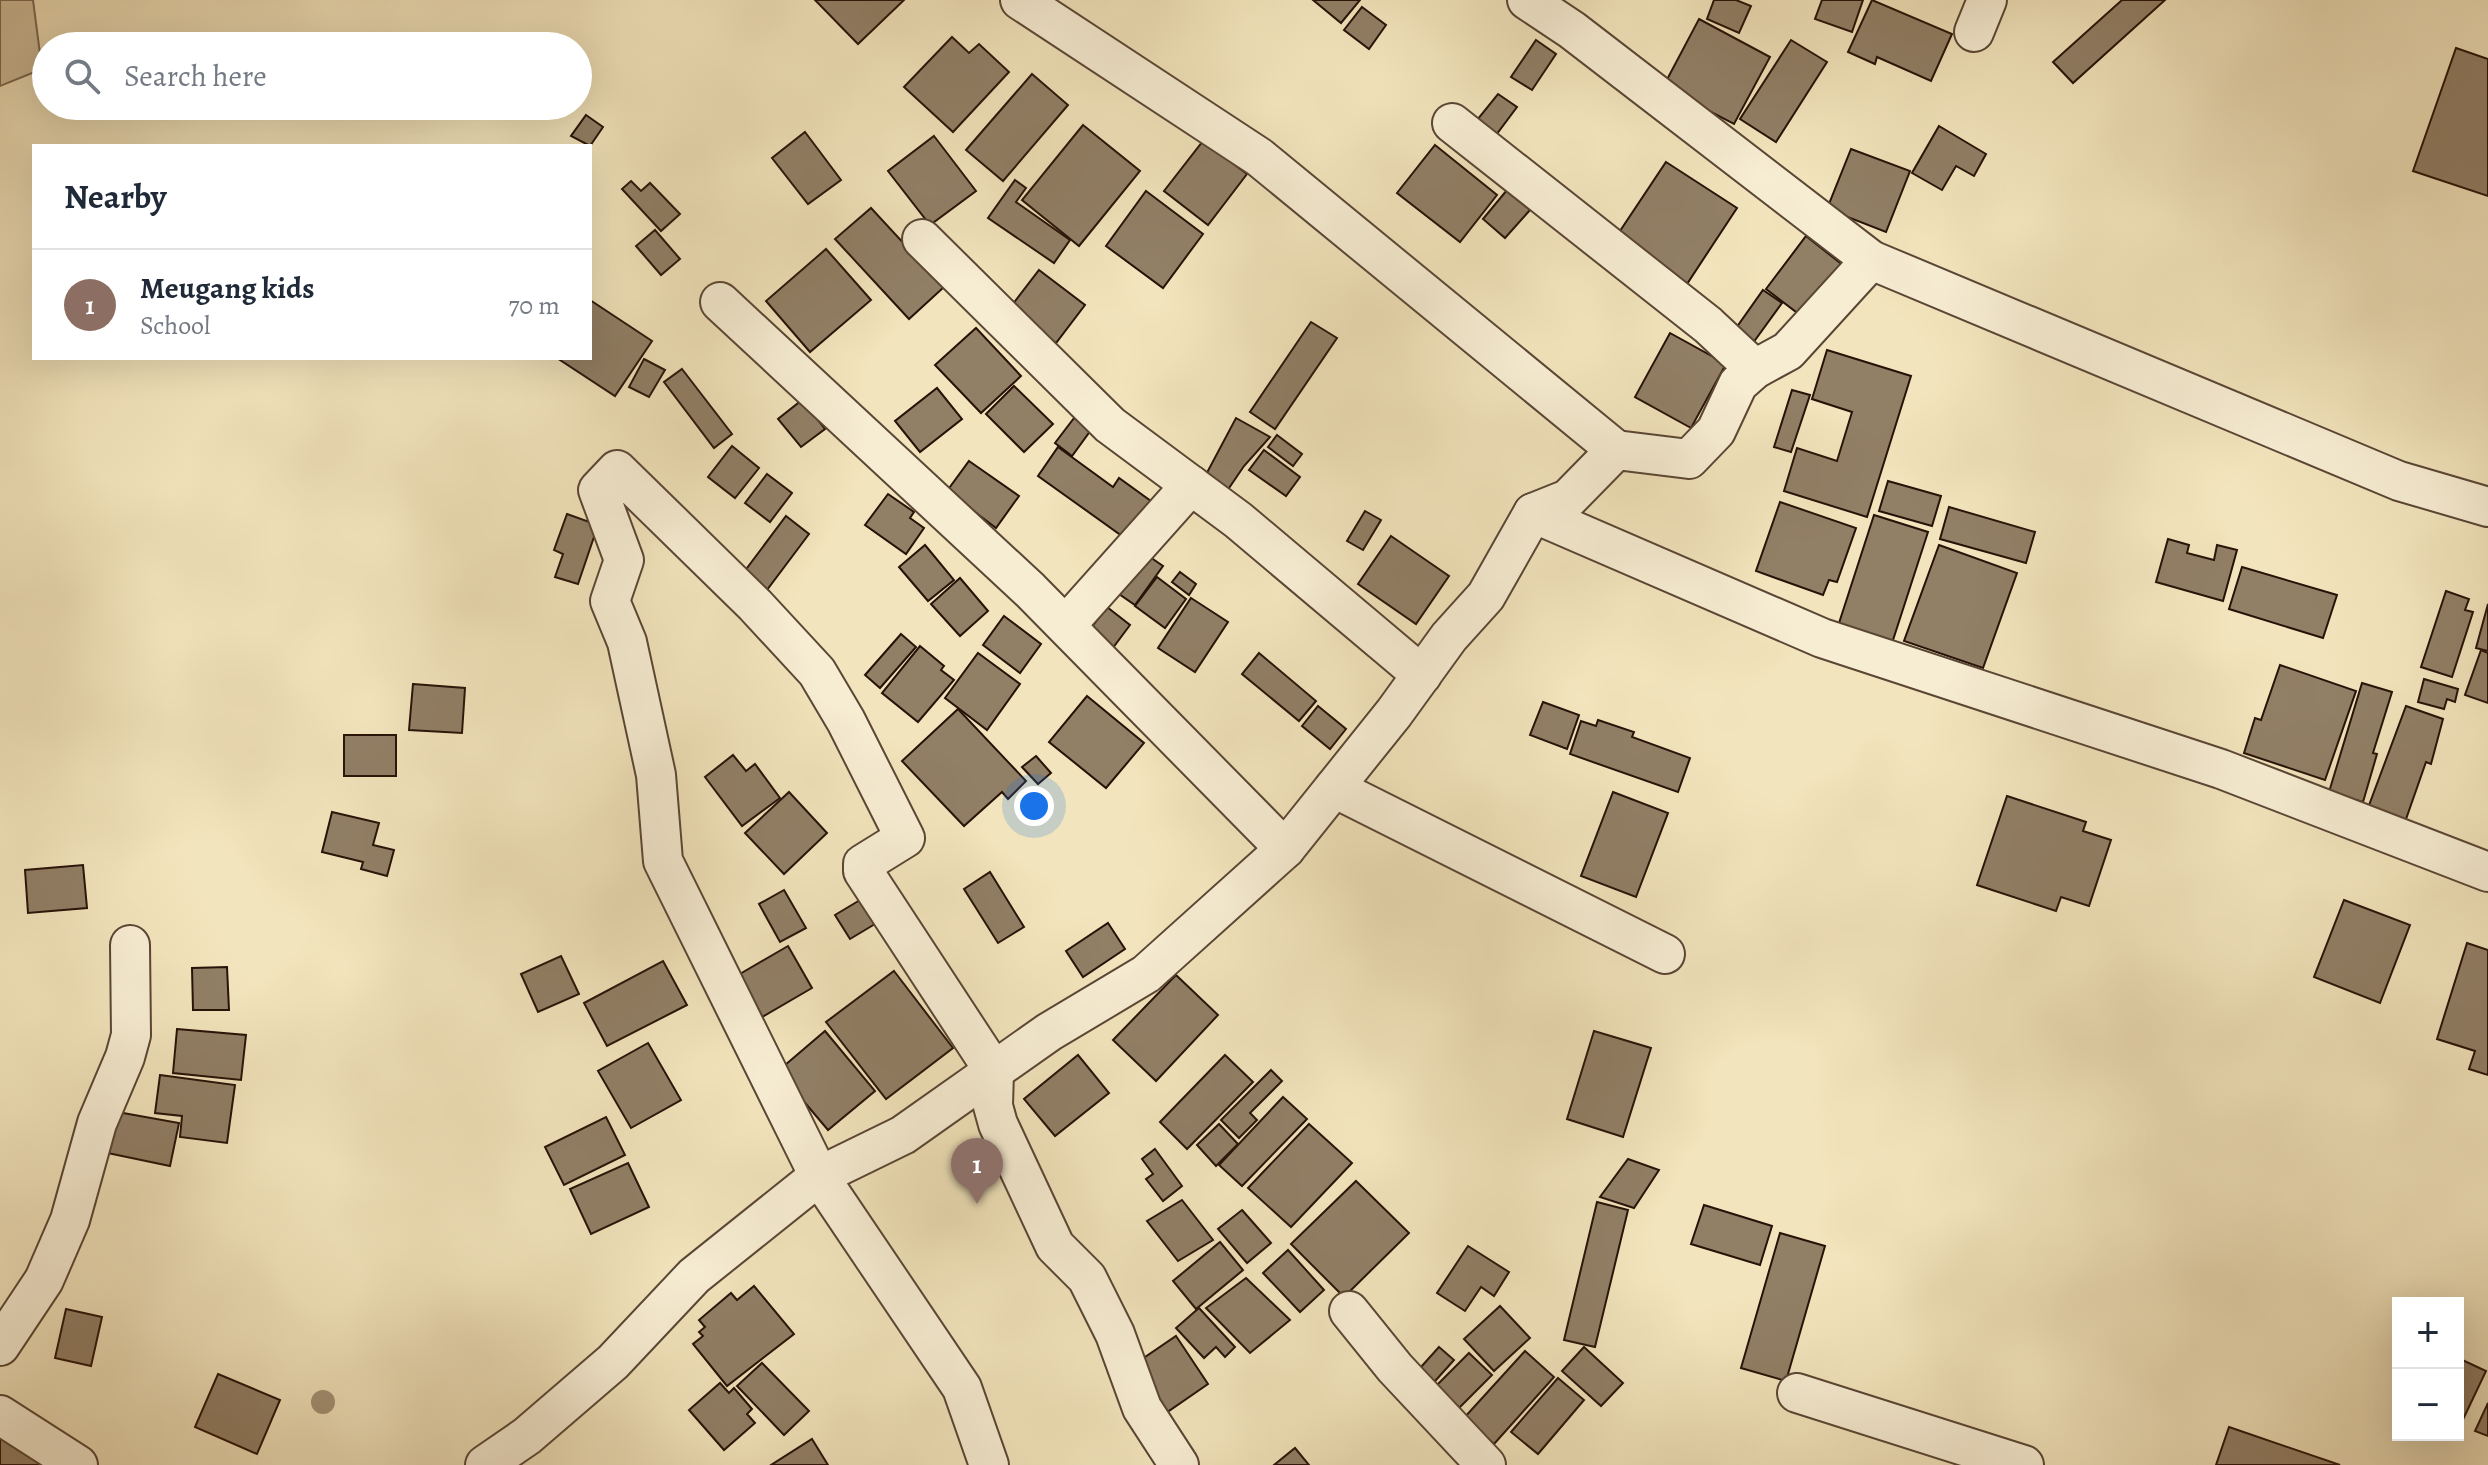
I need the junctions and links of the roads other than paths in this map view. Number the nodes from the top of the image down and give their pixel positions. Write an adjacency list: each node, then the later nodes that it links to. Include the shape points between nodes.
1 (1020, 0): 8 (street, via 1259,157)
2 (1527, 0): 5 (street)
3 (1452, 123): 7 (street, via 1708,325)
4 (922, 239): 9 (street, via 1110,425)
5 (1871, 260): 7 (street, via 1788,351); 10 (street, via 2399,481)
6 (720, 302): 12 (street)
7 (1755, 369): 8 (street, via 1738,384 1716,431 1689,459)
8 (1616, 450): 11 (street, via 1568,499)
9 (1191, 485): 12 (street); 13 (street)
10 (2488, 507)
11 (1533, 513): 13 (street, via 1486,596); 16 (street, via 1822,638 2221,769)
12 (1066, 625): 15 (street)
13 (1422, 675): 14 (street)
14 (1334, 788): 15 (street); 18 (street)
15 (1285, 849): 19 (street, via 1146,974)
16 (2488, 872)
17 (130, 945): 22 (street, via 131,1035 125,1057 100,1112 70,1220 44,1280)
18 (1665, 954)
19 (994, 1071): 20 (street, via 903,1135); 20 (street, via 863,871 863,864 905,838 817,672 617,470 598,490 624,560 610,601 627,642 656,775 660,853); 28 (street, via 998,1124 1055,1246 1087,1278 1142,1408)
20 (819, 1176): 26 (street, via 694,1276 613,1362); 27 (street, via 962,1388)
21 (1349, 1311): 29 (street)
22 (0, 1346)
23 (1797, 1393): 30 (street)
24 (0, 1415): 25 (street)
25 (78, 1465)
26 (485, 1465)
27 (989, 1465)
28 (1179, 1465)
29 (1486, 1465)
30 (2024, 1465)

